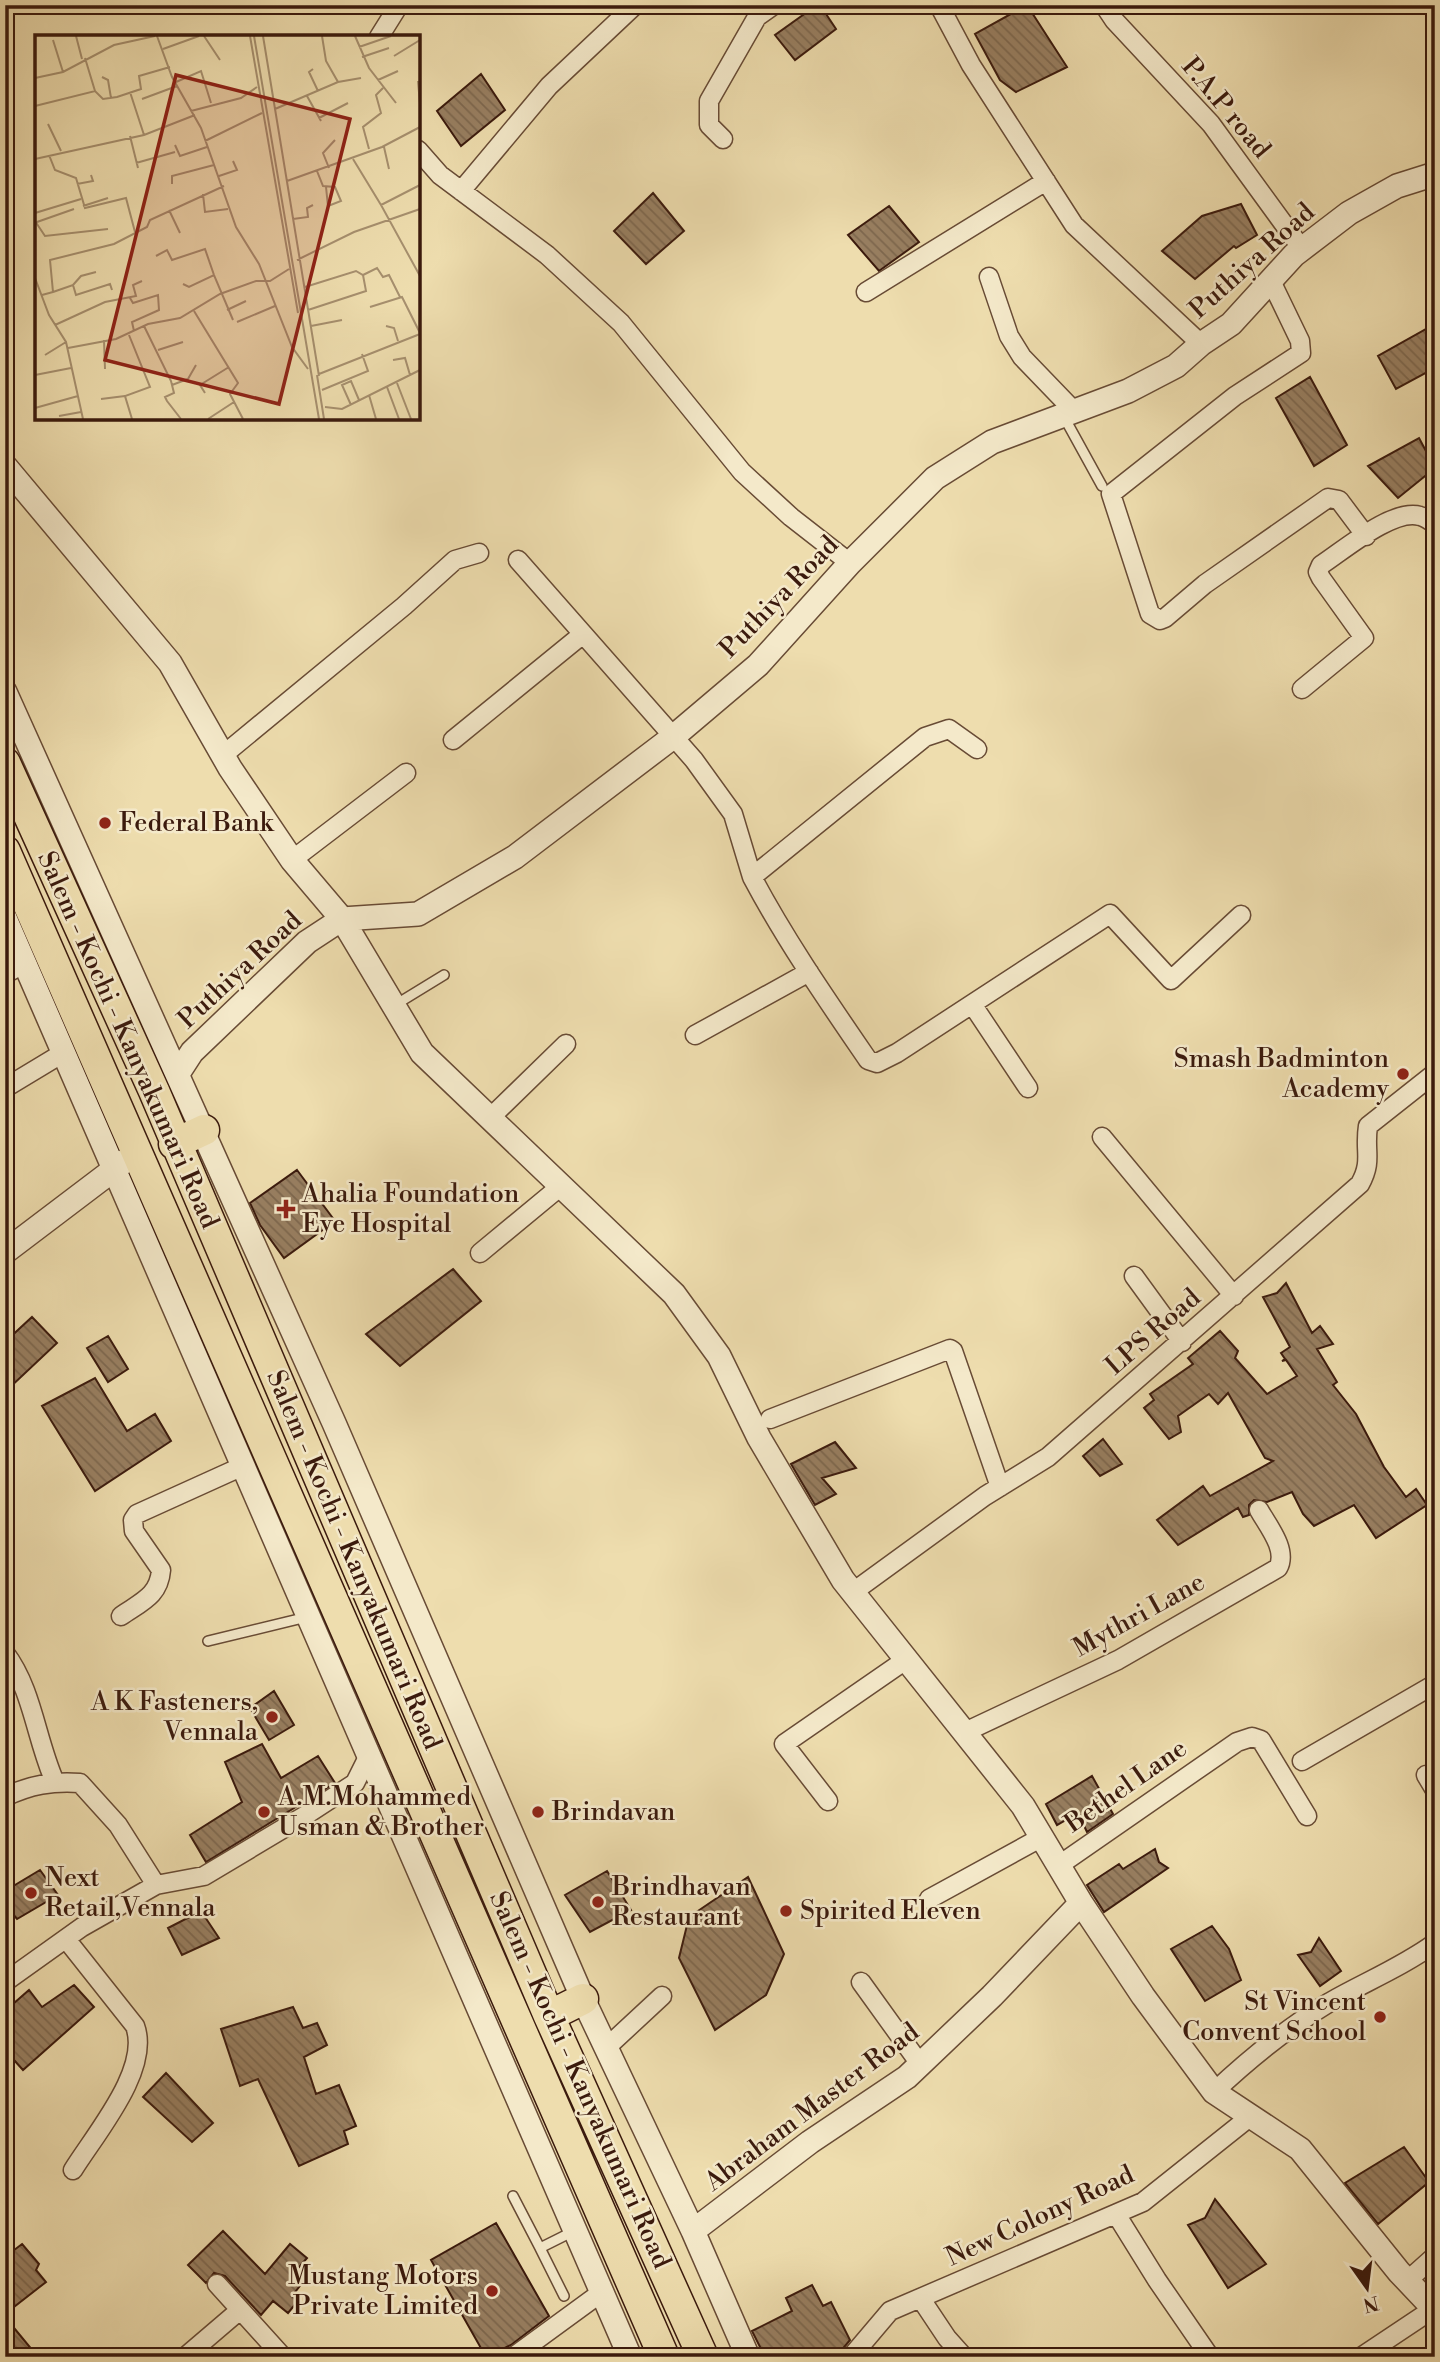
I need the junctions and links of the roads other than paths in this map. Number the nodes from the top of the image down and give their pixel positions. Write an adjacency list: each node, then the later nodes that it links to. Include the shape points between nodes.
1 (399, 5): 6 (street)
2 (635, 5): 11 (street, via 549,86)
3 (774, 5): 7 (street, via 757,17 709,101 709,125)
4 (939, 5): 10 (street, via 971,65)
5 (1104, 5): 12 (street, P.A.P road, via 1211,124)
6 (380, 35)
7 (723, 139)
8 (420, 152): 11 (street)
9 (1435, 174): 12 (street, Puthiya Road, via 1385,193)
10 (1046, 181): 15 (street); 16 (street, via 1074,225)
11 (461, 191): 24 (street, via 547,255 621,323 742,472)
12 (1302, 249): 14 (street, Puthiya Road)
13 (989, 277): 17 (street, via 1009,336)
14 (1271, 281): 16 (street, Puthiya Road, via 1231,324); 21 (street, via 1300,341 1300,353 1235,396 1111,494 1150,614 1165,618 1205,584 1328,498 1339,500)
15 (866, 292)
16 (1200, 344): 17 (street, Puthiya Road, via 1176,366 1128,391)
17 (1068, 413): 19 (lane); 24 (street, Puthiya Road, via 992,442 935,478)
18 (5, 466): 31 (street, via 170,663)
19 (1102, 486)
20 (1435, 524): 21 (street, via 1419,515 1401,515)
21 (1366, 536): 26 (street, via 1321,565 1318,572 1364,638)
22 (479, 553): 31 (street, via 455,560)
23 (518, 560): 25 (street)
24 (849, 564): 28 (street, Puthiya Road, via 758,665)
25 (583, 634): 28 (street); 29 (street)
26 (1302, 689)
27 (5, 692): 48 (street)
28 (673, 737): 36 (street, via 733,814); 39 (street, Puthiya Road, via 515,857 418,914)
29 (453, 740)
30 (977, 749): 36 (street, via 949,729 925,737)
31 (222, 756): 35 (street)
32 (5, 763): 55 (highway, Salem - Kochi - Kanyakumari Road)
33 (406, 773): 35 (street)
34 (5, 851): 56 (highway, Salem - Kochi - Kanyakumari Road)
35 (292, 860): 39 (street)
36 (752, 877): 41 (street)
37 (1241, 915): 43 (street, via 1171,980 1110,914)
38 (5, 918): 40 (street)
39 (342, 919): 44 (street); 48 (street, Puthiya Road, via 307,942 192,1052)
40 (15, 968): 47 (street)
41 (809, 972): 43 (street, via 868,1060 877,1063); 45 (street)
42 (444, 975): 44 (lane)
43 (972, 1004): 51 (street)
44 (394, 1006): 52 (street, via 422,1053)
45 (695, 1035)
46 (566, 1044): 52 (street)
47 (64, 1053): 50 (street); 56 (street)
48 (179, 1072): 53 (street)
49 (1435, 1073): 61 (street, LPS Road, via 1368,1126 1369,1168 1360,1184)
50 (5, 1088)
51 (1028, 1088)
52 (489, 1118): 57 (street)
53 (204, 1130): 55 (highway); 93 (street)
54 (1102, 1137): 61 (street)
55 (174, 1144): 80 (highway, Salem - Kochi - Kanyakumari Road)
56 (125, 1161): 58 (street); 64 (street); 82 (highway, Salem - Kochi - Kanyakumari Road)
57 (561, 1186): 59 (street); 67 (street, via 674,1294 719,1356 759,1438)
58 (5, 1252)
59 (480, 1253)
60 (1133, 1276): 62 (street)
61 (1234, 1296): 62 (street, LPS Road)
62 (1182, 1342): 65 (street, LPS Road, via 1048,1457)
63 (770, 1419): 65 (street, via 950,1349)
64 (243, 1466): 68 (street, via 137,1514 134,1531 161,1570 160,1584 155,1594); 69 (street)
65 (1000, 1487): 67 (street, LPS Road)
66 (1259, 1510): 74 (street, Mythri Lane, via 1280,1550 1278,1568 1118,1660)
67 (853, 1592): 72 (street)
68 (121, 1616)
69 (308, 1617): 70 (lane); 75 (street)
70 (208, 1641)
71 (5, 1653): 77 (street, via 26,1693)
72 (908, 1659): 74 (street); 79 (street, via 784,1744)
73 (1435, 1684): 76 (street)
74 (965, 1732): 83 (street, via 1023,1805)
75 (369, 1755): 85 (street, via 355,1783 306,1815 204,1876); 102 (street)
76 (1302, 1761)
77 (55, 1782): 78 (street); 85 (street, via 80,1783 102,1804)
78 (5, 1797)
79 (828, 1801)
80 (462, 1809): 82 (highway); 94 (highway, Salem - Kochi - Kanyakumari Road)
81 (1307, 1816): 84 (street, Bethel Lane, via 1261,1740 1252,1737 1224,1750)
82 (428, 1822): 117 (highway, Salem - Kochi - Kanyakumari Road)
83 (1042, 1838): 84 (street); 86 (street)
84 (1058, 1866): 87 (street)
85 (156, 1885): 88 (street)
86 (929, 1899)
87 (1081, 1903): 96 (street, Abraham Master Road); 97 (street)
88 (66, 1939): 90 (street); 99 (street, via 135,2026 140,2039 136,2068)
89 (1435, 1943): 97 (street, via 1330,2002 1269,2043)
90 (5, 1982)
91 (861, 1982): 96 (street)
92 (662, 1996): 95 (street)
93 (583, 1999): 94 (highway); 95 (street)
94 (549, 2016): 118 (highway, Salem - Kochi - Kanyakumari Road)
95 (606, 2048): 103 (street)
96 (920, 2064): 103 (street, Abraham Master Road)
97 (1214, 2092): 98 (street)
98 (1251, 2116): 101 (street, New Colony Road, via 1143,2202); 106 (street, via 1300,2150)
99 (73, 2170)
100 (513, 2196): 104 (lane)
101 (1116, 2214): 110 (street, New Colony Road); 122 (street)
102 (575, 2230): 104 (lane); 108 (street)
103 (693, 2231): 119 (street)
104 (540, 2248): 109 (lane)
105 (1435, 2256): 106 (street)
106 (1407, 2281): 112 (street)
107 (216, 2284): 111 (street)
108 (602, 2292): 115 (street); 116 (street)
109 (564, 2296)
110 (921, 2298): 120 (street, New Colony Road, via 890,2311); 121 (street)
111 (240, 2310): 113 (street); 114 (street)
112 (1434, 2310): 123 (street)
113 (185, 2357)
114 (283, 2357)
115 (513, 2357)
116 (630, 2357)
117 (664, 2357)
118 (703, 2357)
119 (747, 2357)
120 (851, 2357)
121 (964, 2357)
122 (1210, 2357)
123 (1361, 2357)

